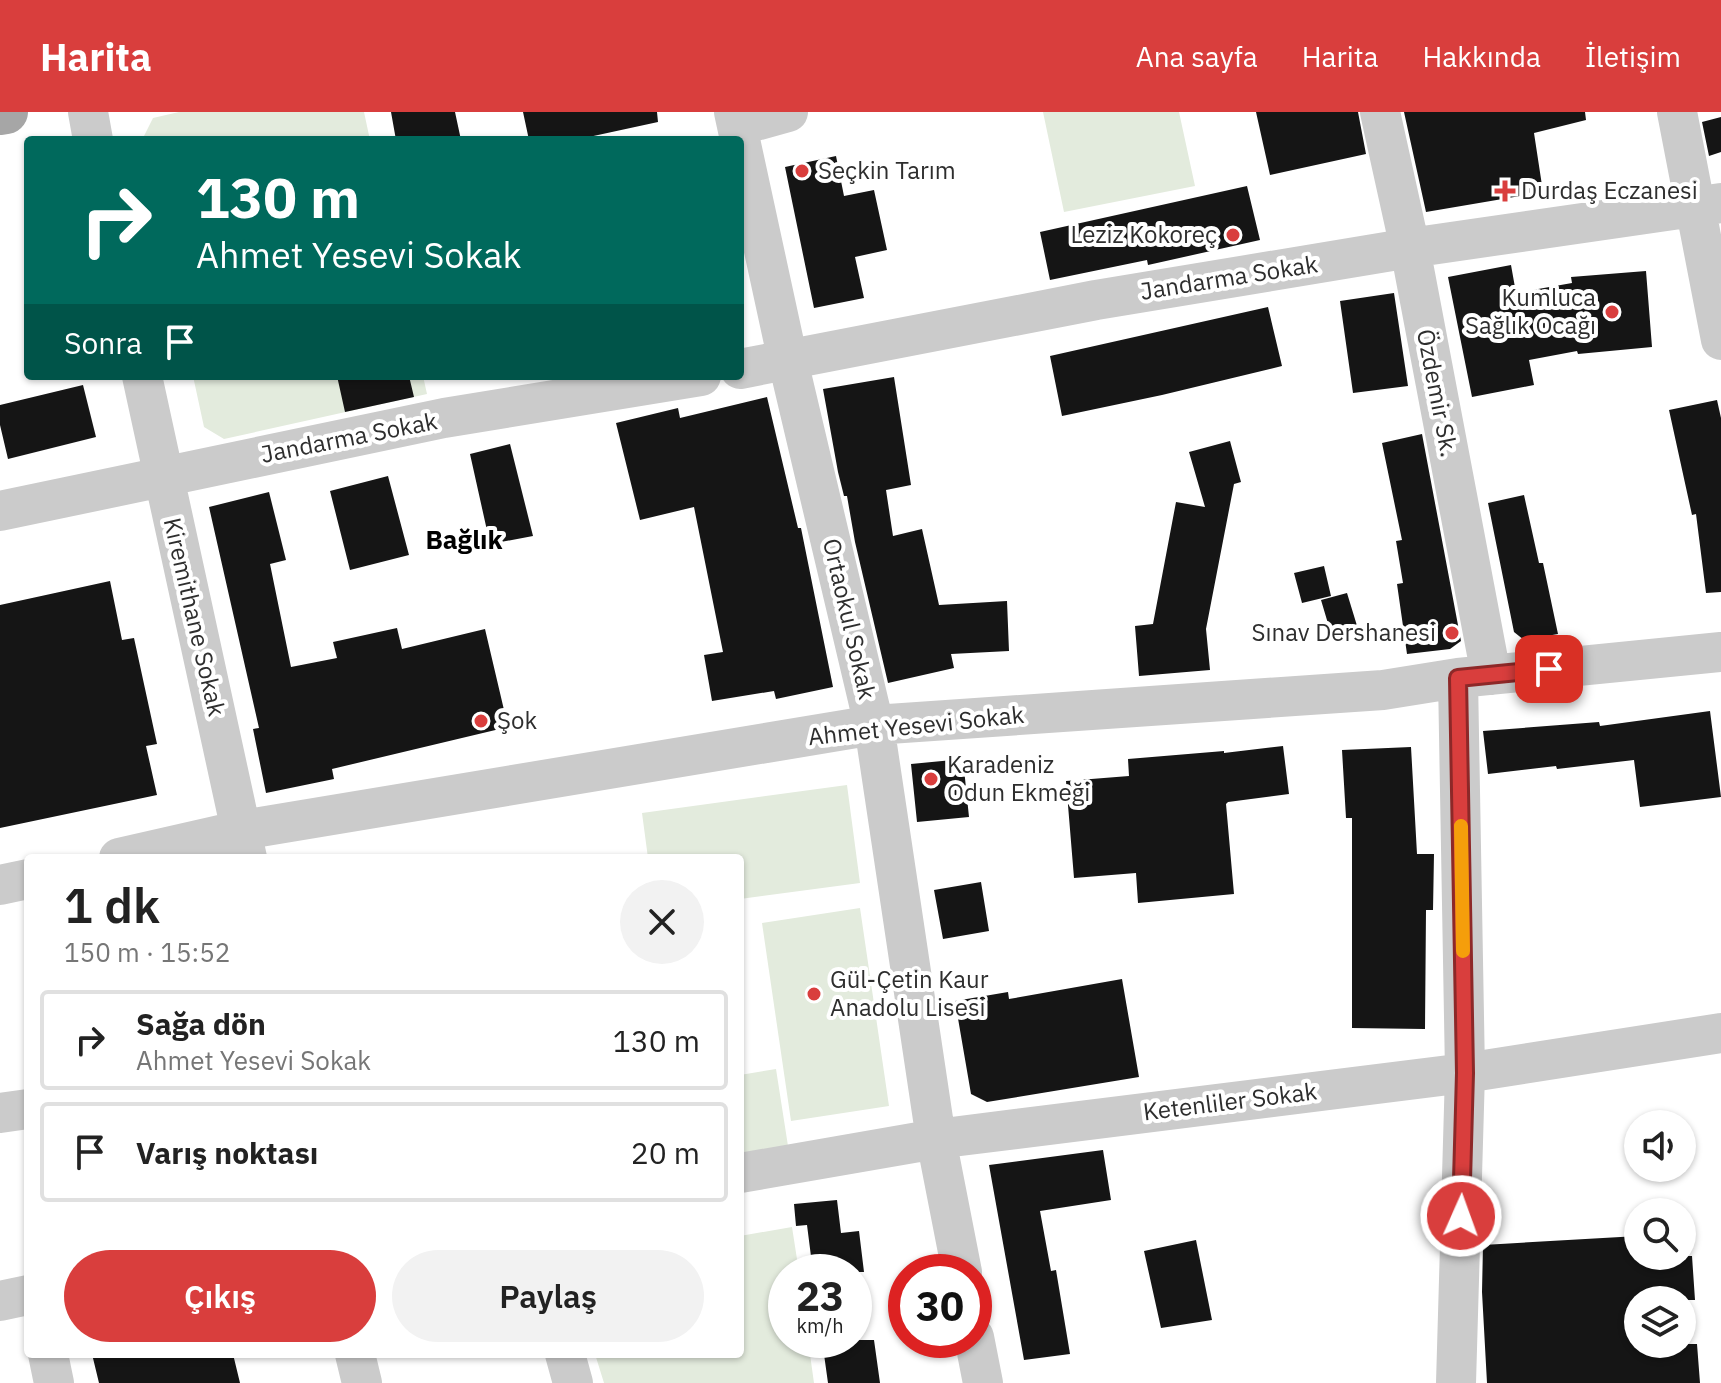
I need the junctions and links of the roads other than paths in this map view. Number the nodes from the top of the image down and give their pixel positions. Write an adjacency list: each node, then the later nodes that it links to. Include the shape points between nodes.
1 (88, 112): 6 (street)
2 (788, 112): 5 (street)
3 (1380, 112): 9 (street, Özdemir Sk.)
4 (1677, 112): 8 (street)
5 (736, 119)
6 (92, 136)
7 (744, 156): 11 (street, Ortaokul Sokak)
8 (1708, 206): 9 (street, Jandarma Sokak); 10 (street)
9 (1410, 248): 11 (street, Jandarma Sokak, via 1096,300); 18 (street, Özdemir Sk.)
10 (1721, 340)
11 (788, 361): 12 (street, Jandarma Sokak); 19 (street, Ortaokul Sokak)
12 (744, 368)
13 (143, 380): 15 (street, Kiremithane Sokak)
14 (677, 380): 15 (street, Jandarma Sokak, via 444,418)
15 (162, 476): 16 (street, Jandarma Sokak); 20 (street, Kiremithane Sokak)
16 (0, 511)
17 (1721, 652): 18 (street, Ahmet Yesevi Sokak)
18 (1475, 676): 19 (street, Ahmet Yesevi Sokak, via 1383,690); 25 (street, Özdemir Sk.)
19 (874, 725): 20 (street, Ahmet Yesevi Sokak); 28 (street, Ortaokul Sokak)
20 (244, 844): 21 (street, Ahmet Yesevi Sokak)
21 (155, 854)
22 (24, 880): 23 (street)
23 (0, 885)
24 (1721, 1033): 25 (street, Ketenliler Sokak)
25 (1465, 1073): 28 (street, Ketenliler Sokak); 41 (street, Özdemir Sk.)
26 (24, 1110): 27 (street)
27 (0, 1113)
28 (936, 1139): 29 (street, Ketenliler Sokak); 30 (street, Ortaokul Sokak)
29 (744, 1172)
30 (958, 1254)
31 (24, 1296): 32 (street)
32 (0, 1301)
33 (49, 1358): 37 (street)
34 (356, 1358): 38 (street)
35 (566, 1358): 39 (street)
36 (978, 1358): 40 (street)
37 (54, 1383)
38 (362, 1383)
39 (573, 1383)
40 (983, 1383)
41 (1456, 1383)

